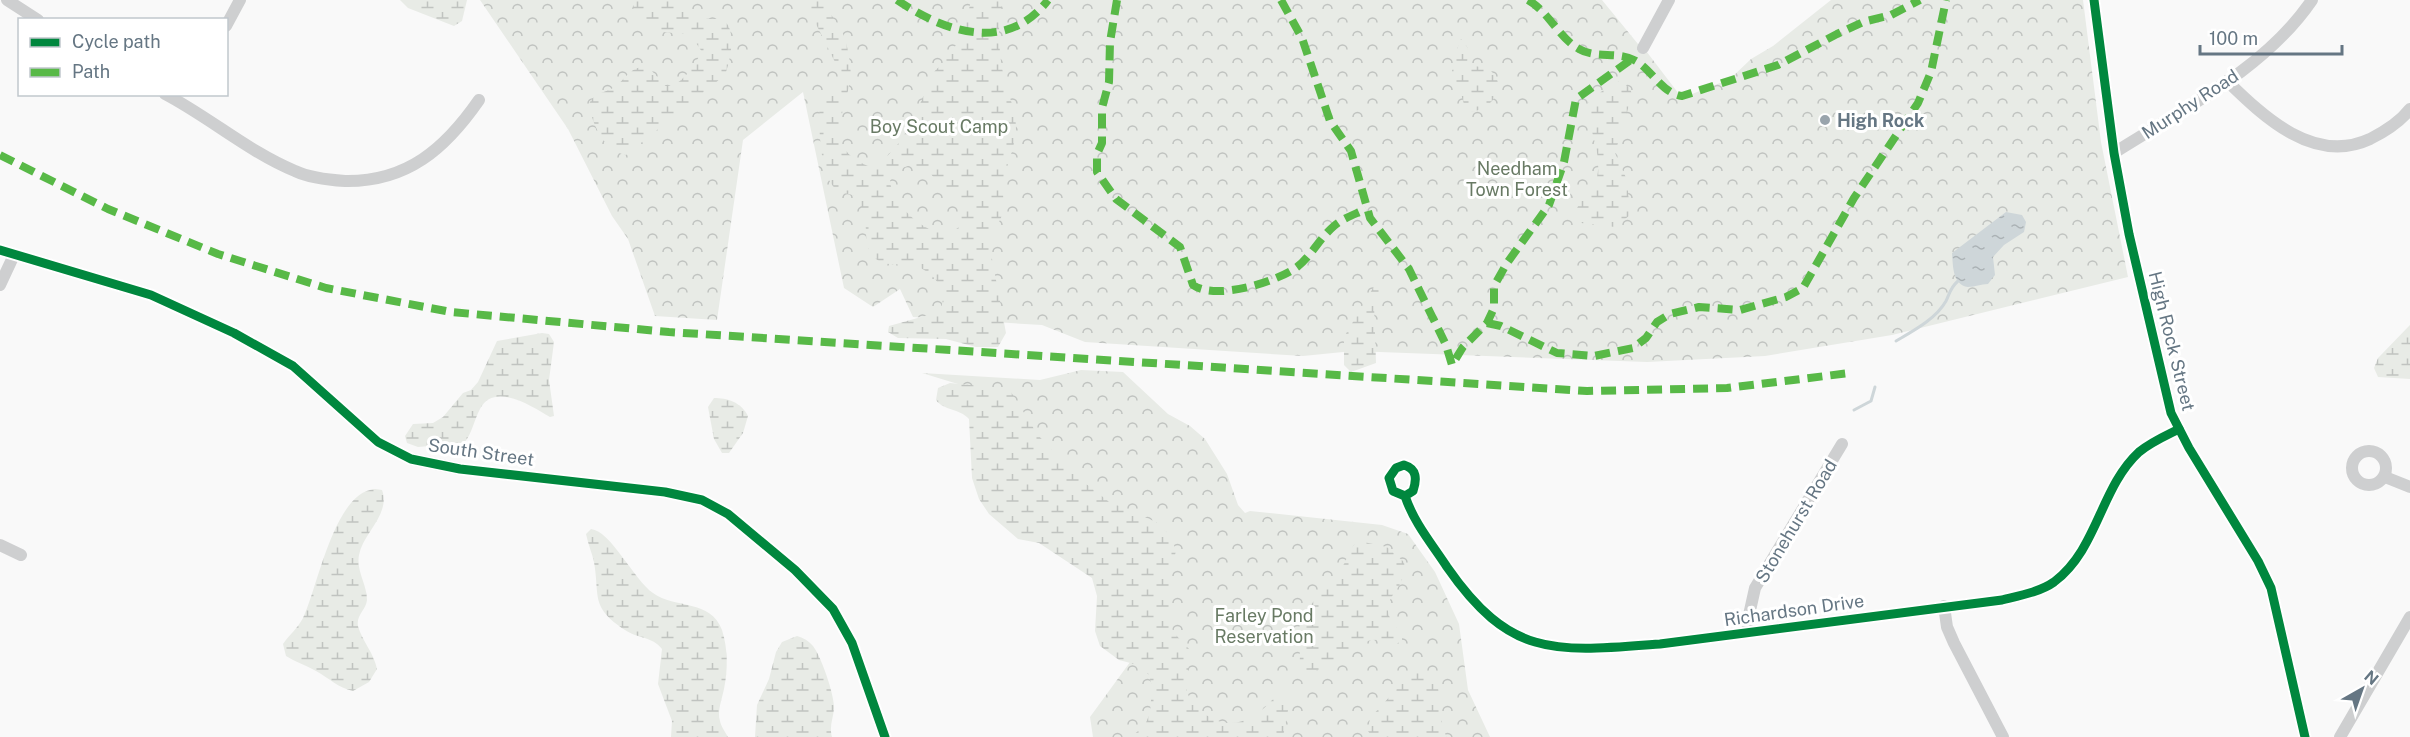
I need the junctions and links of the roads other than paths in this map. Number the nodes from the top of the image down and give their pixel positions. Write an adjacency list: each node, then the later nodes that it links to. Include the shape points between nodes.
1 (7, 0): 6 (street)
2 (240, 0): 7 (street)
3 (1669, 0): 8 (street)
4 (2094, 0): 13 (street, High Rock Street)
5 (2312, 0): 9 (street, Murphy Road, via 2273,45)
6 (35, 18)
7 (228, 22)
8 (1643, 48)
9 (2227, 81): 12 (street, via 2282,129 2323,144 2344,146 2365,141 2398,122); 13 (street, Murphy Road)
10 (185, 99): 11 (street, via 295,171 364,181 392,176 428,158 454,135)
11 (479, 100)
12 (2410, 109)
13 (2114, 153): 17 (street, High Rock Street, via 2149,324 2171,413)
14 (0, 250): 15 (street, South Street)
15 (14, 255): 16 (street); 27 (street, South Street, via 151,295 234,333 293,366 378,442 411,459 460,469 665,492 702,500 728,514 795,570 833,609 852,643)
16 (0, 285)
17 (2179, 429): 24 (street, Richardson Drive, via 2139,453 2125,470 2085,548 2053,583 2002,600); 29 (street, High Rock Street, via 2271,588)
18 (1842, 444): 26 (street, Stonehurst Road, via 1755,588)
19 (2385, 477): 20 (street)
20 (2410, 487)
21 (1405, 496): 26 (street, Richardson Drive, via 1414,519 1474,604 1494,622 1527,640 1606,648)
22 (0, 545): 23 (street)
23 (21, 555)
24 (1944, 606): 26 (street, Richardson Drive); 28 (street, via 1954,643)
25 (2410, 617): 30 (street)
26 (1745, 633)
27 (885, 737)
28 (2003, 737)
29 (2305, 737)
30 (2340, 737)

